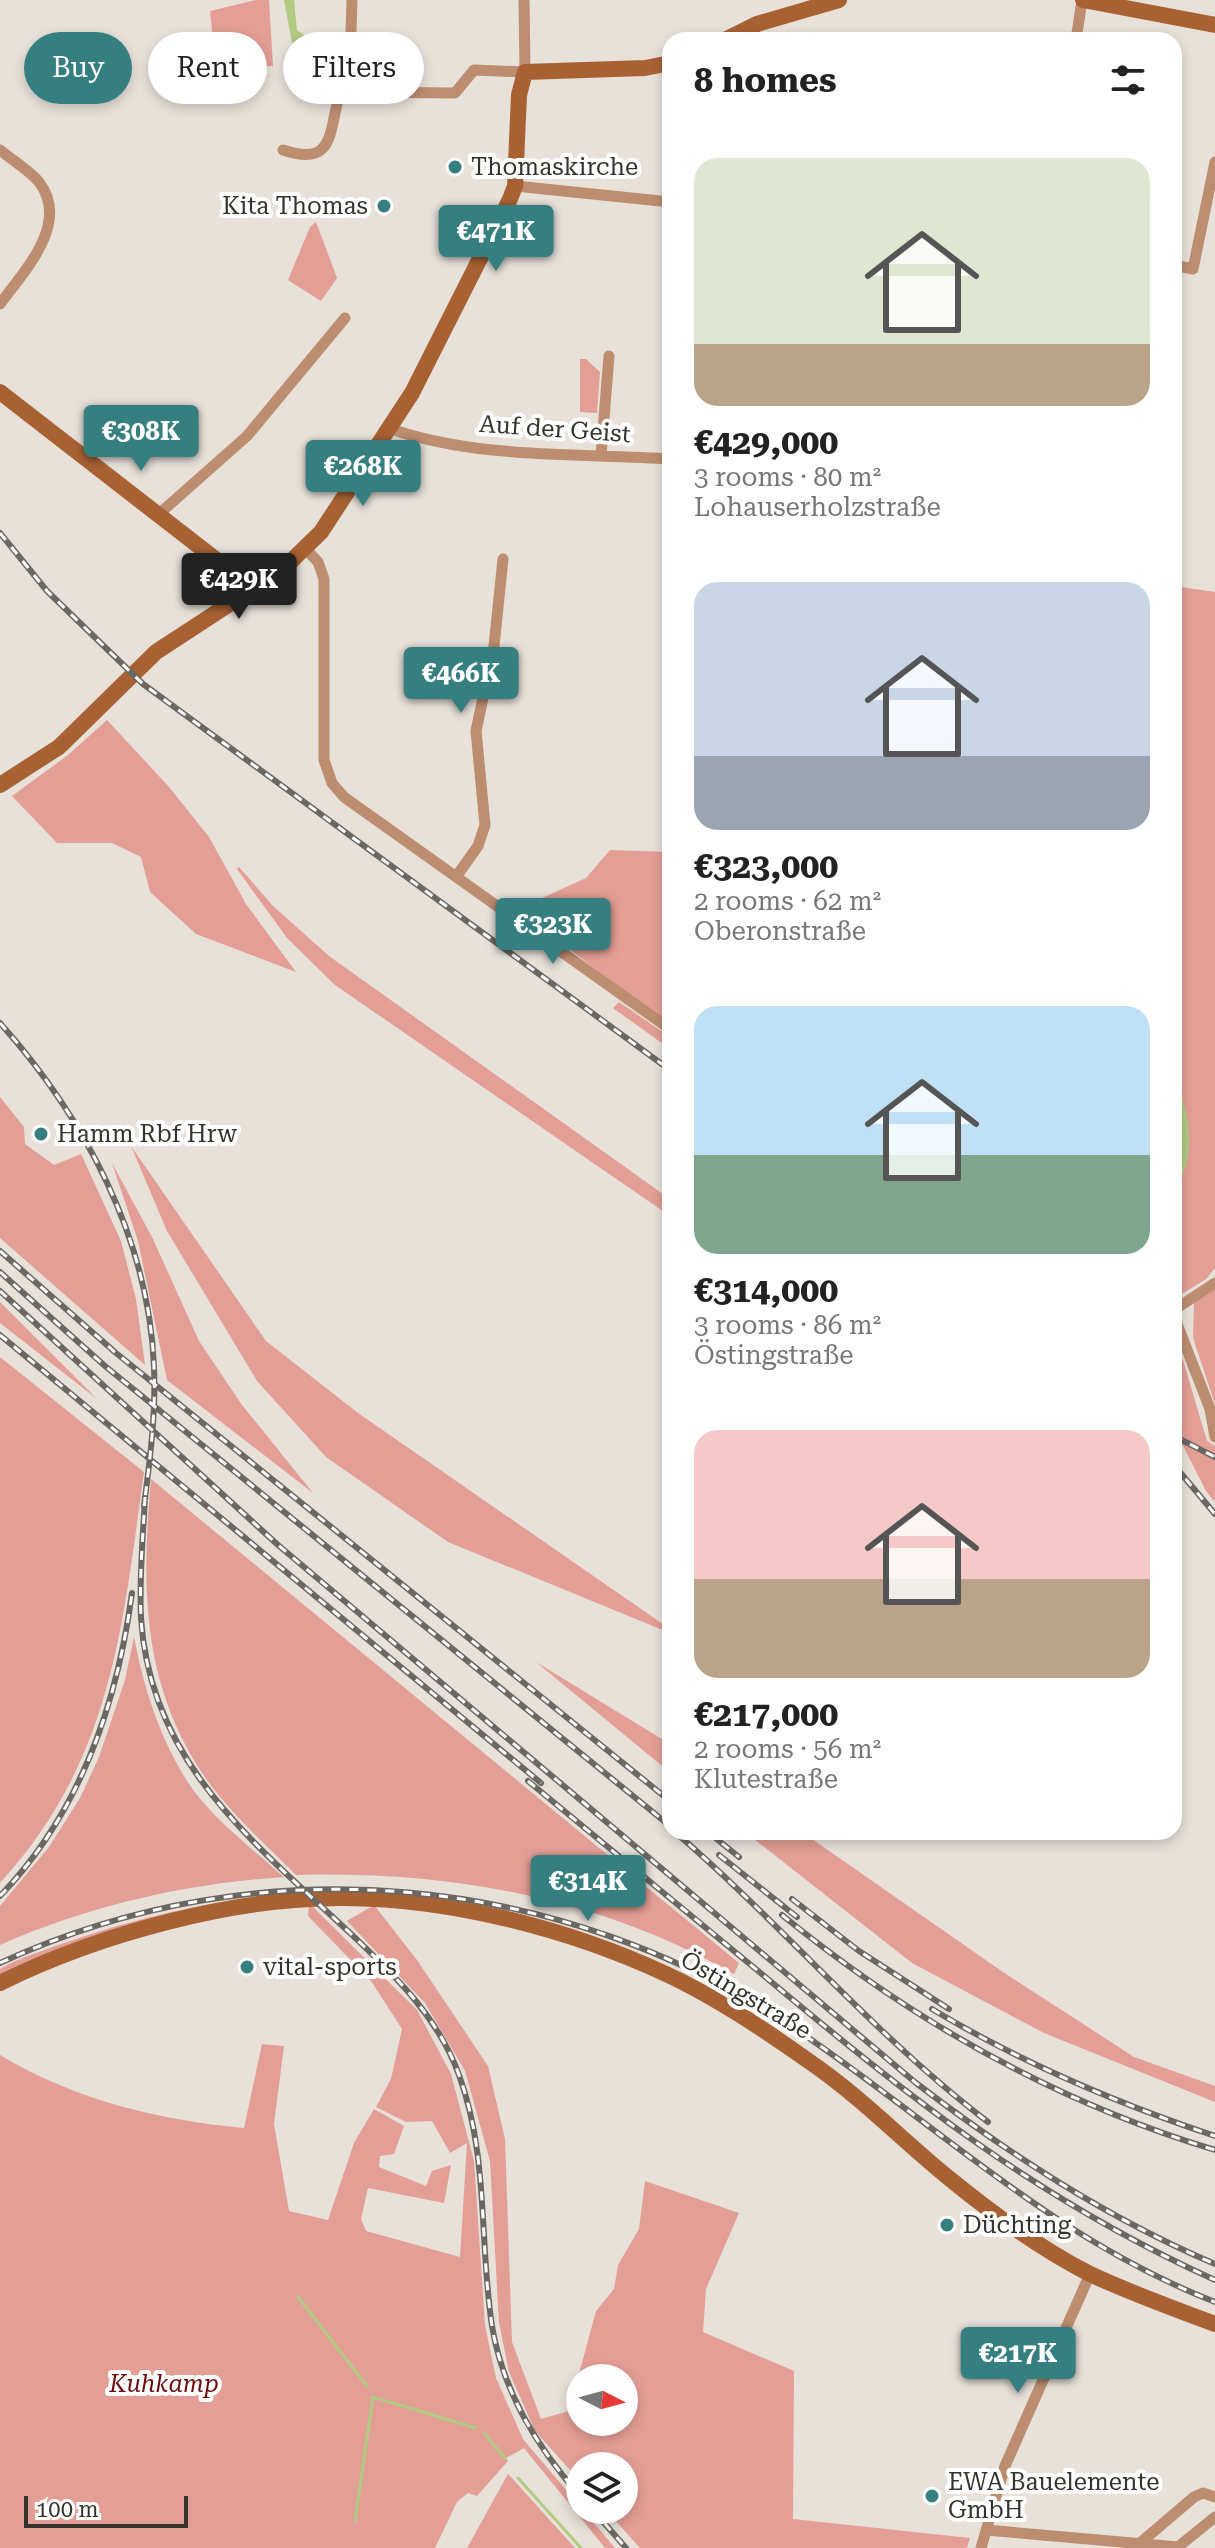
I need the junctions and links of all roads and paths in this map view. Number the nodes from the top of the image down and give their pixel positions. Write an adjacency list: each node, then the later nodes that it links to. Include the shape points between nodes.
1 (352, 0): 6 (street)
2 (524, 0): 10 (street)
3 (839, 0): 7 (street)
4 (1082, 0): 5 (street); 8 (street)
5 (1215, 25)
6 (351, 31)
7 (741, 32)
8 (1077, 32)
9 (662, 65): 10 (street)
10 (525, 72): 11 (street, via 474,70 455,93); 16 (street)
11 (424, 93)
12 (337, 104): 14 (street, via 329,139 317,154 306,158)
13 (0, 150): 19 (street, via 39,182 49,223 43,245)
14 (283, 150)
15 (1215, 162): 18 (street, via 1193,269)
16 (515, 186): 17 (street); 23 (street)
17 (662, 201)
18 (1182, 267)
19 (0, 304)
20 (345, 318): 26 (street, via 247,436)
21 (609, 356): 24 (street)
22 (0, 392): 26 (street)
23 (391, 429): 24 (street, Auf der Geist, via 479,448); 27 (street)
24 (601, 455): 25 (street, Auf der Geist)
25 (662, 459)
26 (160, 513): 29 (street)
27 (306, 549): 29 (street); 31 (street, via 324,579 324,760 332,783)
28 (503, 559): 31 (street, via 494,646 476,731 485,825 478,846)
29 (254, 589): 30 (street, via 144,662 59,747)
30 (0, 785)
31 (456, 877): 32 (street)
32 (662, 1023)
33 (1215, 1283): 34 (street)
34 (1182, 1305)
35 (1182, 1337): 36 (street)
36 (1215, 1437)
37 (0, 1983): 38 (street, Östingstraße, via 160,1924 306,1901 344,1898 421,1905 526,1925 664,1973 740,2016 856,2097 1000,2217)
38 (1090, 2274): 39 (street, Östingstraße); 42 (street, via 1005,2466)
39 (1215, 2324)
40 (1215, 2497): 43 (street, via 1194,2497)
41 (1215, 2517): 43 (street, via 1182,2546)
42 (986, 2530): 43 (street); 44 (street)
43 (1139, 2544)
44 (981, 2548)

